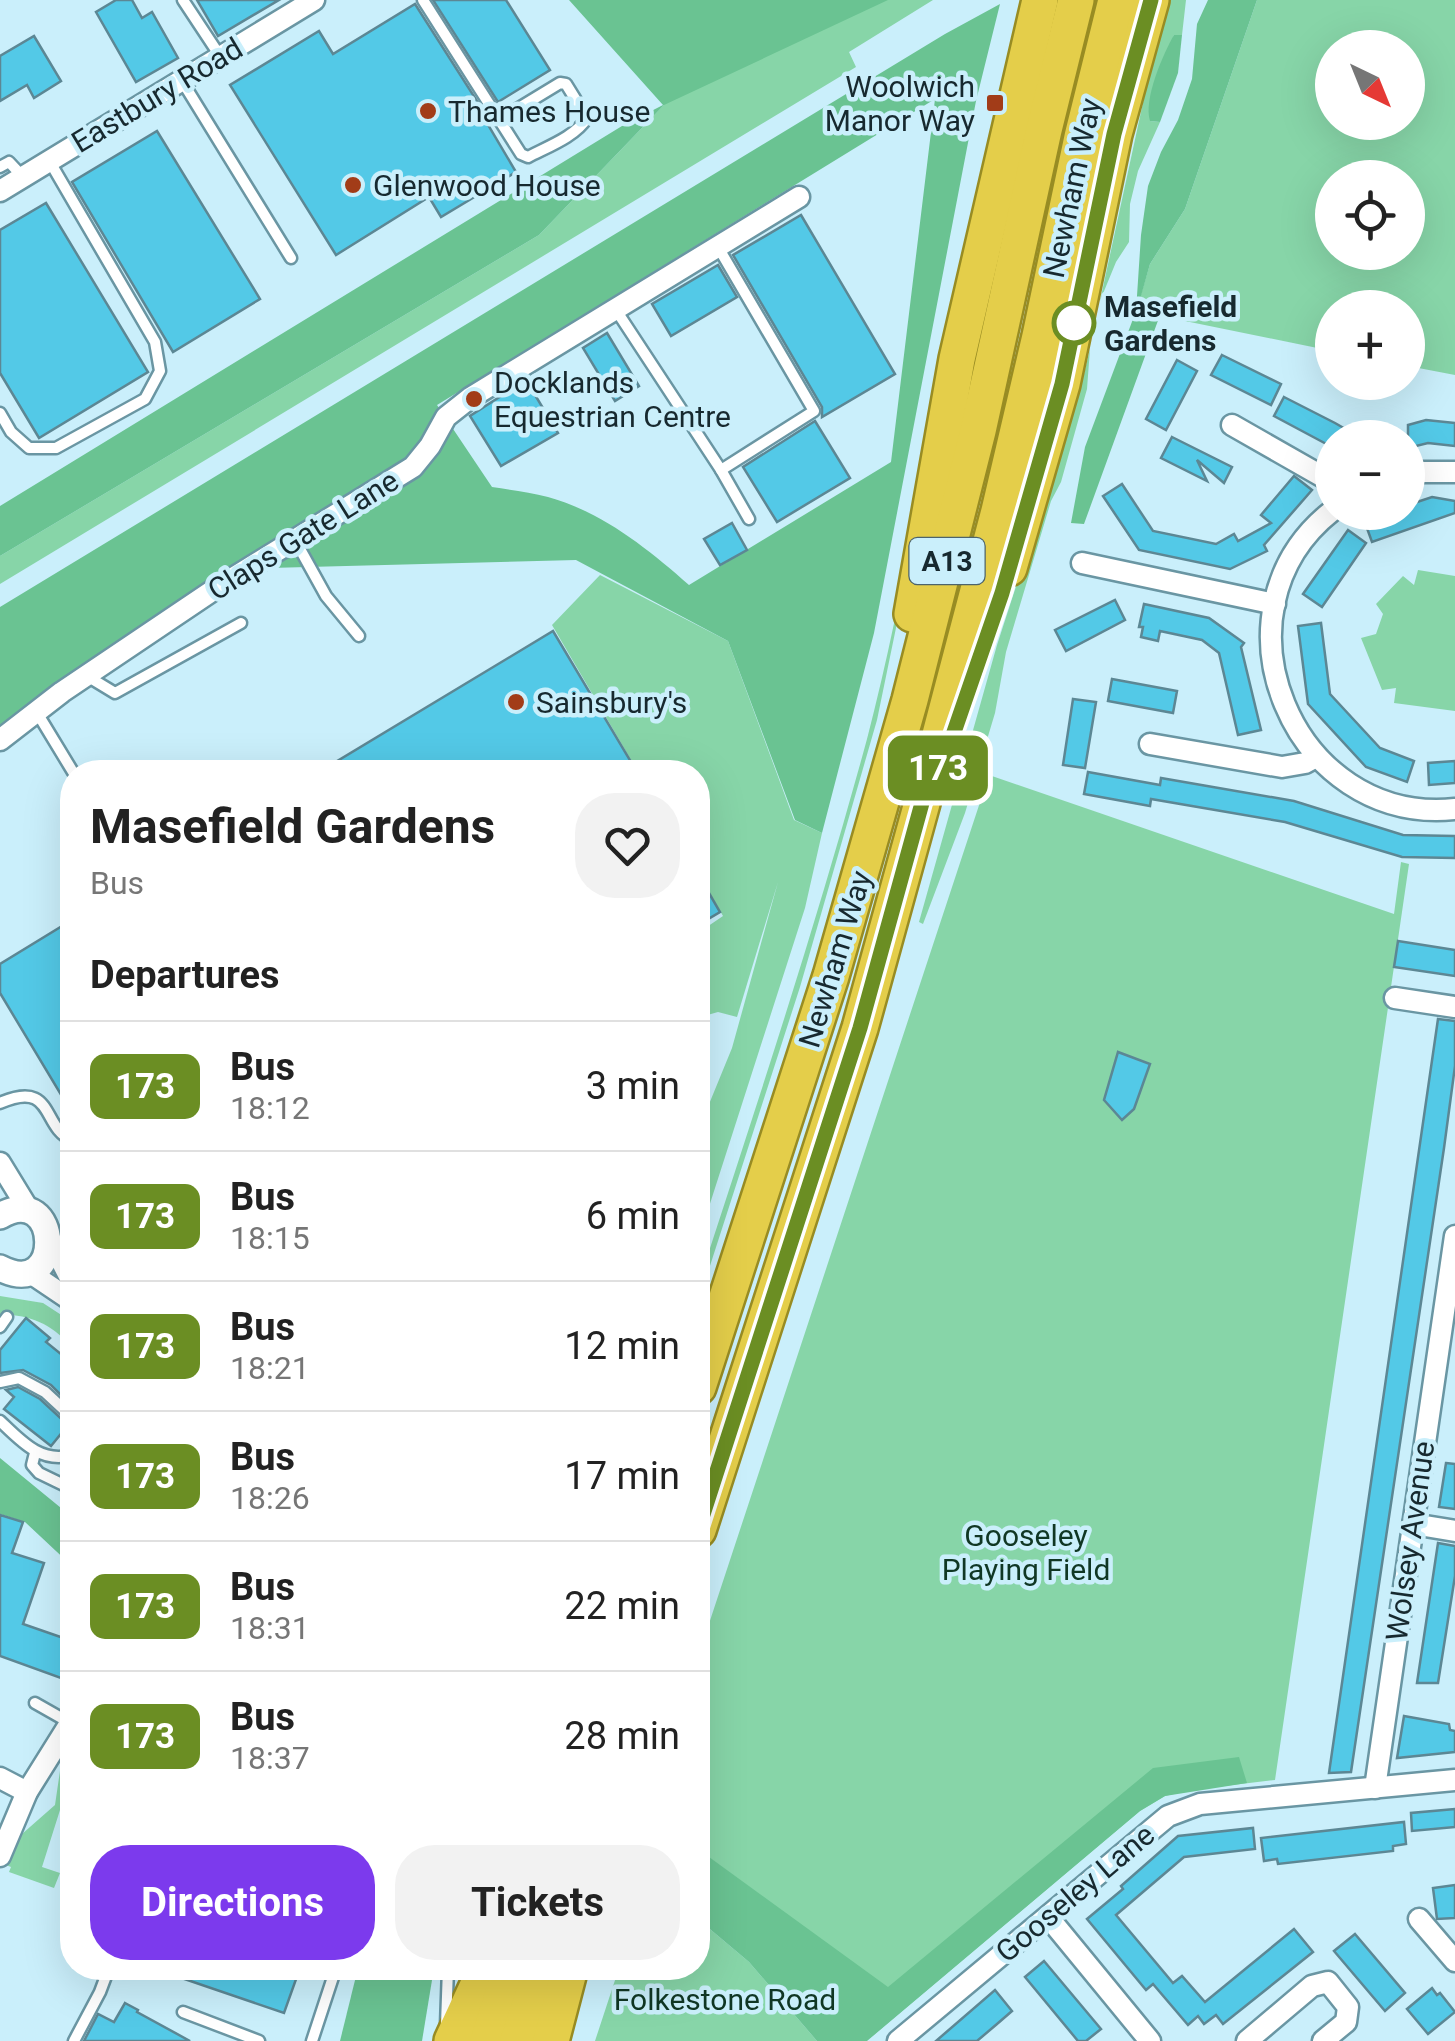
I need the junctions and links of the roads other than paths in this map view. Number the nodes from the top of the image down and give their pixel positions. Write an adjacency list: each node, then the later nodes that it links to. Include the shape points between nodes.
1 (183, 0): 8 (lane)
2 (314, 0): 8 (street, Eastbury Road)
3 (423, 0): 10 (lane)
4 (1040, 0): 38 (highway, A13, via 957,359)
5 (1076, 0): 38 (highway, Newham Way / A13, via 937,601)
6 (1116, 0): 39 (highway, Newham Way / A13, via 975,610)
7 (1151, 0): 39 (highway, A13, via 1114,134 1062,384 980,660)
8 (220, 57): 9 (street, Eastbury Road)
9 (181, 80): 11 (street, Eastbury Road); 17 (lane)
10 (499, 120): 10 (lane, via 528,157 586,118 560,83)
11 (49, 161): 13 (street, Eastbury Road); 19 (lane, via 155,342 160,371 145,399 56,448 29,448)
12 (0, 167): 13 (lane, via 9,162)
13 (22, 177): 14 (street, Eastbury Road)
14 (0, 191)
15 (799, 197): 16 (street, Claps Gate Lane)
16 (718, 247): 18 (street, Claps Gate Lane); 21 (lane, via 814,412)
17 (291, 258)
18 (616, 310): 21 (lane); 27 (street, Claps Gate Lane, via 470,398 446,417 412,467)
19 (0, 413)
20 (1232, 425): 22 (street)
21 (722, 470): 25 (lane)
22 (1315, 472)
23 (1425, 472): 24 (street)
24 (1455, 472)
25 (749, 519)
26 (1315, 529): 29 (street, via 1285,572)
27 (295, 540): 31 (lane); 32 (street, Claps Gate Lane)
28 (1082, 563): 29 (street)
29 (1275, 604): 36 (street, via 1273,669 1296,731)
30 (241, 623): 32 (lane, via 114,693)
31 (358, 636)
32 (86, 675): 33 (street, Claps Gate Lane)
33 (35, 710): 34 (street, Claps Gate Lane); 37 (lane)
34 (0, 740)
35 (1150, 744): 36 (street, via 1282,767)
36 (1316, 757): 40 (street, via 1377,798)
37 (66, 760)
38 (884, 793): 53 (highway, Newham Way / A13)
39 (922, 803): 61 (highway, Newham Way / A13, via 860,1028)
40 (1455, 810)
41 (1395, 998): 42 (street)
42 (1455, 1007)
43 (0, 1103): 44 (lane, via 34,1098)
44 (60, 1131)
45 (0, 1162): 46 (street)
46 (30, 1212): 47 (street); 49 (street)
47 (0, 1216)
48 (1455, 1236): 54 (street, Wolsey Avenue)
49 (49, 1237): 50 (street); 51 (street, via 39,1266)
50 (60, 1259)
51 (8, 1271): 52 (street)
52 (60, 1295)
53 (710, 1350)
54 (1446, 1354): 62 (street, Wolsey Avenue)
55 (0, 1382): 56 (lane, via 18,1378)
56 (60, 1405)
57 (0, 1421): 58 (lane)
58 (35, 1453): 59 (lane); 60 (lane, via 32,1465)
59 (60, 1457)
60 (60, 1482)
61 (710, 1493)
62 (1413, 1524): 63 (street); 69 (street, Wolsey Avenue)
63 (1455, 1531)
64 (35, 1703): 65 (lane)
65 (60, 1717)
66 (60, 1741): 70 (street)
67 (0, 1778): 70 (street)
68 (1455, 1780): 69 (street, Gooseley Lane)
69 (1374, 1788): 73 (street, Gooseley Lane, via 1200,1804 1168,1816)
70 (27, 1792): 71 (street)
71 (6, 1829): 72 (street)
72 (0, 1856)
73 (1049, 1918): 84 (street); 92 (street, Gooseley Lane)
74 (1419, 1919): 75 (street)
75 (1452, 1951)
76 (105, 1980): 85 (lane)
77 (332, 1980): 87 (lane)
78 (448, 1980): 88 (lane)
79 (480, 1980): 88 (highway)
80 (507, 1980): 89 (highway)
81 (538, 1980): 90 (highway)
82 (567, 1980): 91 (highway)
83 (183, 2012): 86 (lane)
84 (1143, 2038)
85 (74, 2041)
86 (259, 2041)
87 (312, 2041)
88 (449, 2041)
89 (488, 2041)
90 (518, 2041)
91 (551, 2041)
92 (898, 2041)
93 (1247, 2041): 94 (street, via 1312,1986 1328,1982 1348,2006 1346,2022)
94 (1322, 2041)

